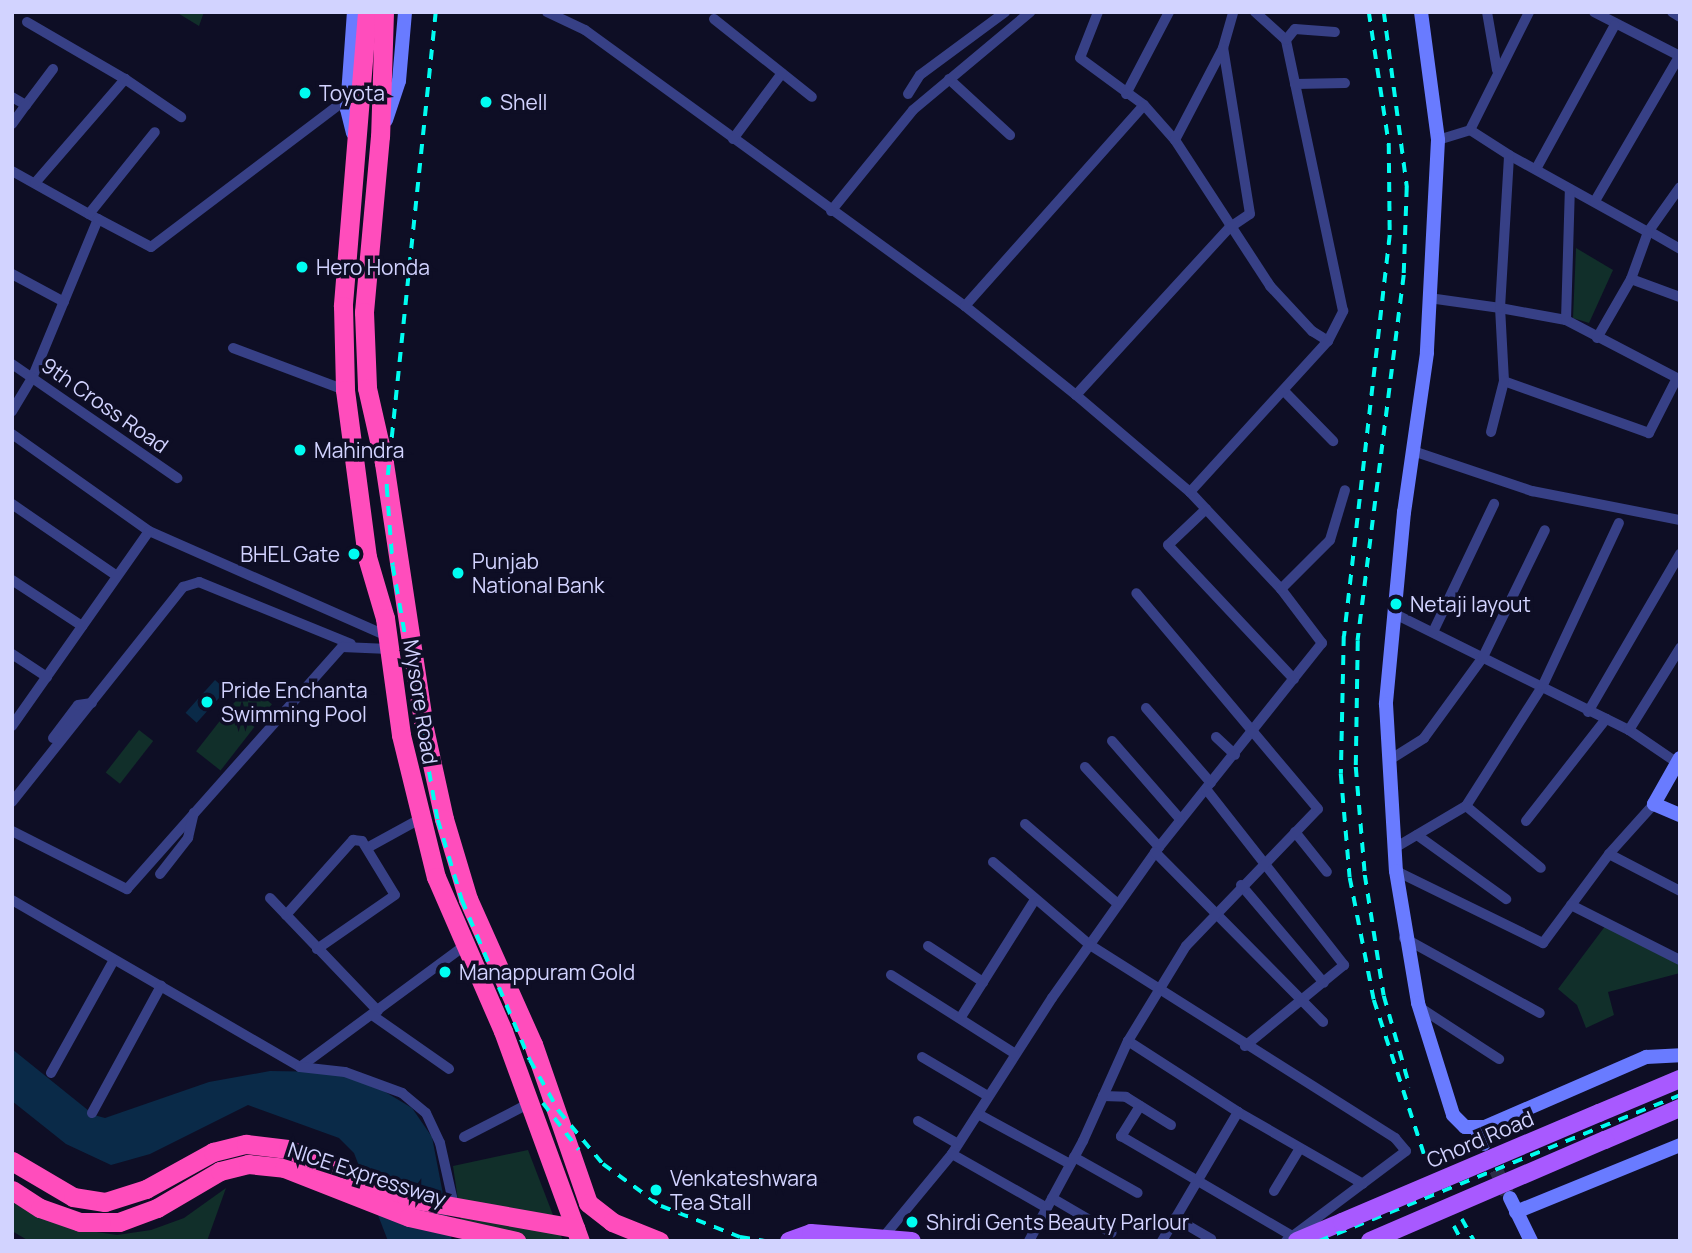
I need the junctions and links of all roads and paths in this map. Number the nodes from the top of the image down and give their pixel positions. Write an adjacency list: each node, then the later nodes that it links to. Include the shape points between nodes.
1 (354, 12): 36 (street, Mysore Road)
2 (367, 12): 36 (highway)
3 (384, 12): 44 (highway, Mysore Road)
4 (405, 12): 44 (street, Mysore Road, via 398,81)
5 (547, 12): 45 (street, via 585,30)
6 (1005, 12): 32 (street, via 920,75)
7 (1030, 12): 29 (street)
8 (1098, 12): 33 (street, via 1080,58)
9 (1169, 12): 33 (street)
10 (1233, 12): 23 (street)
11 (1255, 12): 22 (street)
12 (1421, 12): 47 (street)
13 (1487, 12): 26 (street)
14 (1530, 12): 26 (street)
15 (1594, 12): 20 (street)
16 (1672, 12): 17 (street)
17 (1680, 17)
18 (714, 19): 27 (street)
19 (27, 22): 28 (street)
20 (1615, 25): 24 (street); 49 (street)
21 (1335, 32): 22 (street, via 1294,29)
22 (1286, 40): 31 (street)
23 (1223, 48): 46 (street); 57 (street, via 1250,214)
24 (1680, 56): 54 (street)
25 (52, 69): 37 (street)
26 (1497, 69): 41 (street)
27 (782, 73): 35 (street); 45 (street)
28 (125, 79): 39 (street); 51 (street)
29 (949, 79): 43 (street); 55 (street, via 913,110)
30 (1345, 83): 31 (street)
31 (1295, 84): 69 (street, via 1343,311)
32 (908, 94)
33 (1126, 94): 38 (street)
34 (12, 97): 37 (street)
35 (811, 97)
36 (354, 102): 56 (street, via 151,247); 75 (highway, Mysore Road, via 356,145 343,306)
37 (26, 105): 40 (street)
38 (1143, 105): 46 (street); 65 (street)
39 (181, 117)
40 (12, 124)
41 (1470, 130): 47 (street); 48 (street)
42 (155, 132): 56 (street)
43 (1010, 135)
44 (380, 136): 217 (highway, Mysore Road, via 365,312 367,388 384,463 424,728 468,899 545,1075 588,1203 612,1222)
45 (733, 139): 55 (street)
46 (1175, 140): 57 (street)
47 (1438, 140): 63 (street)
48 (1509, 155): 49 (street); 66 (street)
49 (1536, 169): 53 (street)
50 (12, 171): 51 (street)
51 (35, 183): 56 (street)
52 (1680, 187): 58 (street)
53 (1570, 189): 54 (street); 67 (street)
54 (1595, 201): 58 (street)
55 (831, 211): 65 (street)
56 (94, 217): 64 (street)
57 (1229, 228): 69 (street, via 1270,286 1312,331); 77 (street)
58 (1648, 232): 59 (street); 61 (street)
59 (1680, 249)
60 (12, 274): 64 (street)
61 (1630, 279): 62 (street); 68 (street)
62 (1680, 297)
63 (1429, 298): 66 (street); 82 (street, via 1427,353)
64 (64, 302): 72 (street)
65 (965, 306): 77 (street)
66 (1500, 308): 67 (street); 74 (street)
67 (1566, 320): 68 (street)
68 (1597, 338): 73 (street)
69 (1328, 341): 76 (street)
70 (233, 348): 75 (street)
71 (12, 364): 72 (street, 9th Cross Road)
72 (32, 378): 78 (street); 83 (street, 9th Cross Road)
73 (1678, 378): 74 (street, via 1648,433)
74 (1504, 382): 79 (street)
75 (345, 390): 101 (highway, Mysore Road, via 367,557)
76 (1285, 392): 81 (street); 85 (street)
77 (1076, 394): 85 (street)
78 (12, 411)
79 (1491, 432)
80 (12, 435): 92 (street)
81 (1333, 441)
82 (1413, 451): 89 (street, via 1532,491); 98 (street)
83 (177, 478)
84 (1345, 490): 96 (street, via 1330,540)
85 (1190, 492): 88 (street)
86 (12, 504): 94 (street)
87 (1494, 504): 100 (street)
88 (1206, 509): 96 (street); 106 (street, via 1168,545)
89 (1680, 520)
90 (1619, 523): 107 (street)
91 (1545, 530): 104 (street)
92 (149, 531): 94 (street); 101 (street)
93 (1680, 554): 110 (street)
94 (117, 576): 99 (street)
95 (12, 580): 99 (street)
96 (1281, 589): 106 (street, via 1322,643)
97 (1136, 593): 114 (street)
98 (1395, 614): 100 (street); 119 (street, via 1386,705)
99 (82, 626): 105 (street)
100 (1433, 632): 104 (street)
101 (388, 644): 108 (street, via 342,643 199,582 183,587 170,600); 126 (street, via 342,647); 128 (highway, Mysore Road, via 401,735)
102 (1680, 648): 113 (street)
103 (12, 654): 105 (street)
104 (1483, 657): 107 (street); 119 (street, via 1424,738)
105 (47, 677): 112 (street)
106 (1294, 679): 114 (street)
107 (1543, 685): 110 (street); 125 (street)
108 (92, 703): 116 (street, via 78,705); 123 (street)
109 (1146, 708): 122 (street)
110 (1588, 712): 111 (street)
111 (1606, 719): 113 (street); 130 (street)
112 (12, 726)
113 (1629, 730): 120 (street)
114 (1254, 732): 118 (street); 133 (street, via 1318,809)
115 (1216, 737): 118 (street)
116 (53, 738)
117 (1112, 741): 129 (street)
118 (1235, 755): 122 (street)
119 (1391, 759): 135 (street)
120 (1678, 760): 124 (street)
121 (1085, 767): 137 (street)
122 (1208, 786): 129 (street); 139 (street)
123 (12, 802)
124 (1654, 804): 127 (street); 138 (street)
125 (1466, 806): 134 (street); 141 (street)
126 (194, 810): 132 (street, via 127,889); 144 (street, via 188,838)
127 (1680, 815)
128 (420, 819): 136 (street); 158 (highway, Mysore Road)
129 (1180, 819): 137 (street)
130 (1526, 821)
131 (1026, 824): 151 (street)
132 (12, 831)
133 (1295, 832): 139 (street); 143 (street)
134 (1417, 835): 135 (street); 149 (street)
135 (1398, 846): 142 (street)
136 (367, 848): 154 (street, via 357,838 353,840); 159 (street, via 395,895)
137 (1157, 849): 151 (street); 153 (street)
138 (1609, 855): 146 (street); 152 (street)
139 (1266, 860): 145 (street); 164 (street, via 1345,965)
140 (993, 862): 150 (street)
141 (1541, 868)
142 (1396, 871): 152 (street, via 1543,943); 155 (street)
143 (1327, 872)
144 (160, 874)
145 (1241, 886): 153 (street); 164 (street)
146 (1680, 891)
147 (270, 898): 154 (street)
148 (12, 900): 160 (street)
149 (1506, 900)
150 (1034, 901): 156 (street); 163 (street)
151 (1118, 904): 156 (street)
152 (1571, 905): 161 (street)
153 (1213, 913): 166 (street); 167 (street)
154 (286, 915): 159 (street)
155 (1404, 938): 168 (street); 170 (street)
156 (1090, 945): 166 (street); 175 (street)
157 (928, 946): 163 (street)
158 (463, 947): 169 (street); 185 (highway, Mysore Road, via 503,1031)
159 (317, 949): 169 (street)
160 (114, 960): 165 (street); 181 (street)
161 (1680, 960)
162 (891, 975): 171 (street)
163 (983, 982): 171 (street)
164 (1324, 984): 167 (street)
165 (161, 986): 179 (street); 189 (street)
166 (1157, 991): 173 (street); 174 (street)
167 (1302, 1001): 172 (street); 174 (street)
168 (1422, 1009): 178 (street); 193 (street, via 1453,1115 1465,1127)
169 (375, 1013): 179 (street); 180 (street)
170 (1540, 1013)
171 (961, 1017): 175 (street)
172 (1323, 1022)
173 (1128, 1041): 184 (street); 188 (street)
174 (1245, 1046): 202 (street, via 1395,1138 1406,1151)
175 (1014, 1053): 183 (street)
176 (1680, 1055): 193 (street, via 1646,1057 1485,1127)
177 (922, 1057): 183 (street)
178 (1499, 1059)
179 (300, 1067): 208 (street, via 345,1072 402,1093 426,1113 440,1143)
180 (449, 1069)
181 (51, 1073)
182 (1680, 1079): 214 (main road, Chord Road, bridge)
183 (988, 1096): 190 (street)
184 (1103, 1096): 186 (street, via 1126,1097); 200 (street)
185 (530, 1103): 194 (street); 211 (highway, Mysore Road)
186 (1140, 1106): 192 (street); 201 (street, via 1121,1136)
187 (1680, 1108): 221 (main road, bridge)
188 (1238, 1112): 197 (street); 201 (street)
189 (92, 1113)
190 (978, 1114): 198 (street); 200 (street)
191 (918, 1121): 198 (street)
192 (1171, 1125)
193 (1475, 1127): 195 (street)
194 (464, 1137)
195 (1484, 1144)
196 (1680, 1145): 222 (street, via 1513,1205)
197 (1300, 1148): 202 (street); 205 (street)
198 (955, 1149): 207 (street); 212 (street)
199 (12, 1161): 204 (highway, NICE Expressway, via 73,1198 105,1202 146,1189 213,1152 246,1144 288,1149)
200 (1072, 1161): 206 (street); 207 (street)
201 (1196, 1180): 209 (street); 214 (street)
202 (1363, 1184): 214 (street)
203 (12, 1190): 204 (highway, NICE Expressway, via 40,1208 80,1222 119,1222 157,1208 220,1171 248,1164 284,1168)
204 (361, 1191): 208 (highway, NICE Expressway)
205 (1274, 1192)
206 (1138, 1194)
207 (1049, 1203): 210 (street); 220 (street)
208 (450, 1214): 211 (highway, NICE Expressway); 216 (highway, NICE Expressway)
209 (1175, 1218): 213 (street); 215 (street)
210 (1112, 1233)
211 (577, 1234)
212 (880, 1239): 218 (main road, via 811,1233); 219 (main road)
213 (1211, 1239)
214 (1292, 1239)
215 (1166, 1240)
216 (516, 1241)
217 (659, 1241)
218 (789, 1241)
219 (912, 1241)
220 (1029, 1241)
221 (1370, 1241)
222 (1531, 1241)

